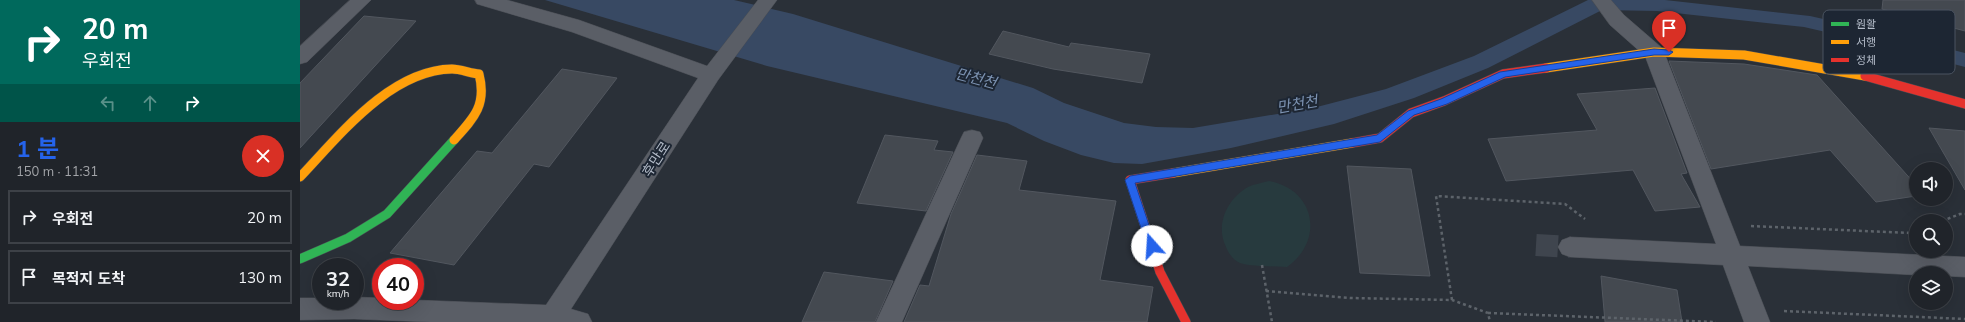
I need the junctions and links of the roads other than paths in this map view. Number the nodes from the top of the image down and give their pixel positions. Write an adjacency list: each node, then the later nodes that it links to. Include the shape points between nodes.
1 (362, 0): 6 (street)
2 (484, 0): 8 (street)
3 (768, 0): 8 (street, 후만로)
4 (1600, 0): 5 (street, via 1617,20)
5 (1654, 52): 7 (street, via 1744,55); 14 (street); 22 (street, via 1503,74 1411,113 1380,138 1130,180 1160,272)
6 (300, 57)
7 (1823, 67)
8 (716, 71): 19 (street, 후만로)
9 (1859, 74): 10 (street)
10 (1965, 104)
11 (972, 138): 21 (street)
12 (300, 177): 15 (street, via 369,105 386,94 426,74 447,69 466,68 479,74 483,84 481,108 395,206 375,223)
13 (1570, 247): 14 (street)
14 (1731, 255): 16 (street); 18 (street)
15 (300, 259)
16 (1965, 268)
17 (300, 309): 19 (street, via 354,308)
18 (1754, 316)
19 (551, 319): 20 (street)
20 (579, 322)
21 (889, 322)
22 (1186, 322)

